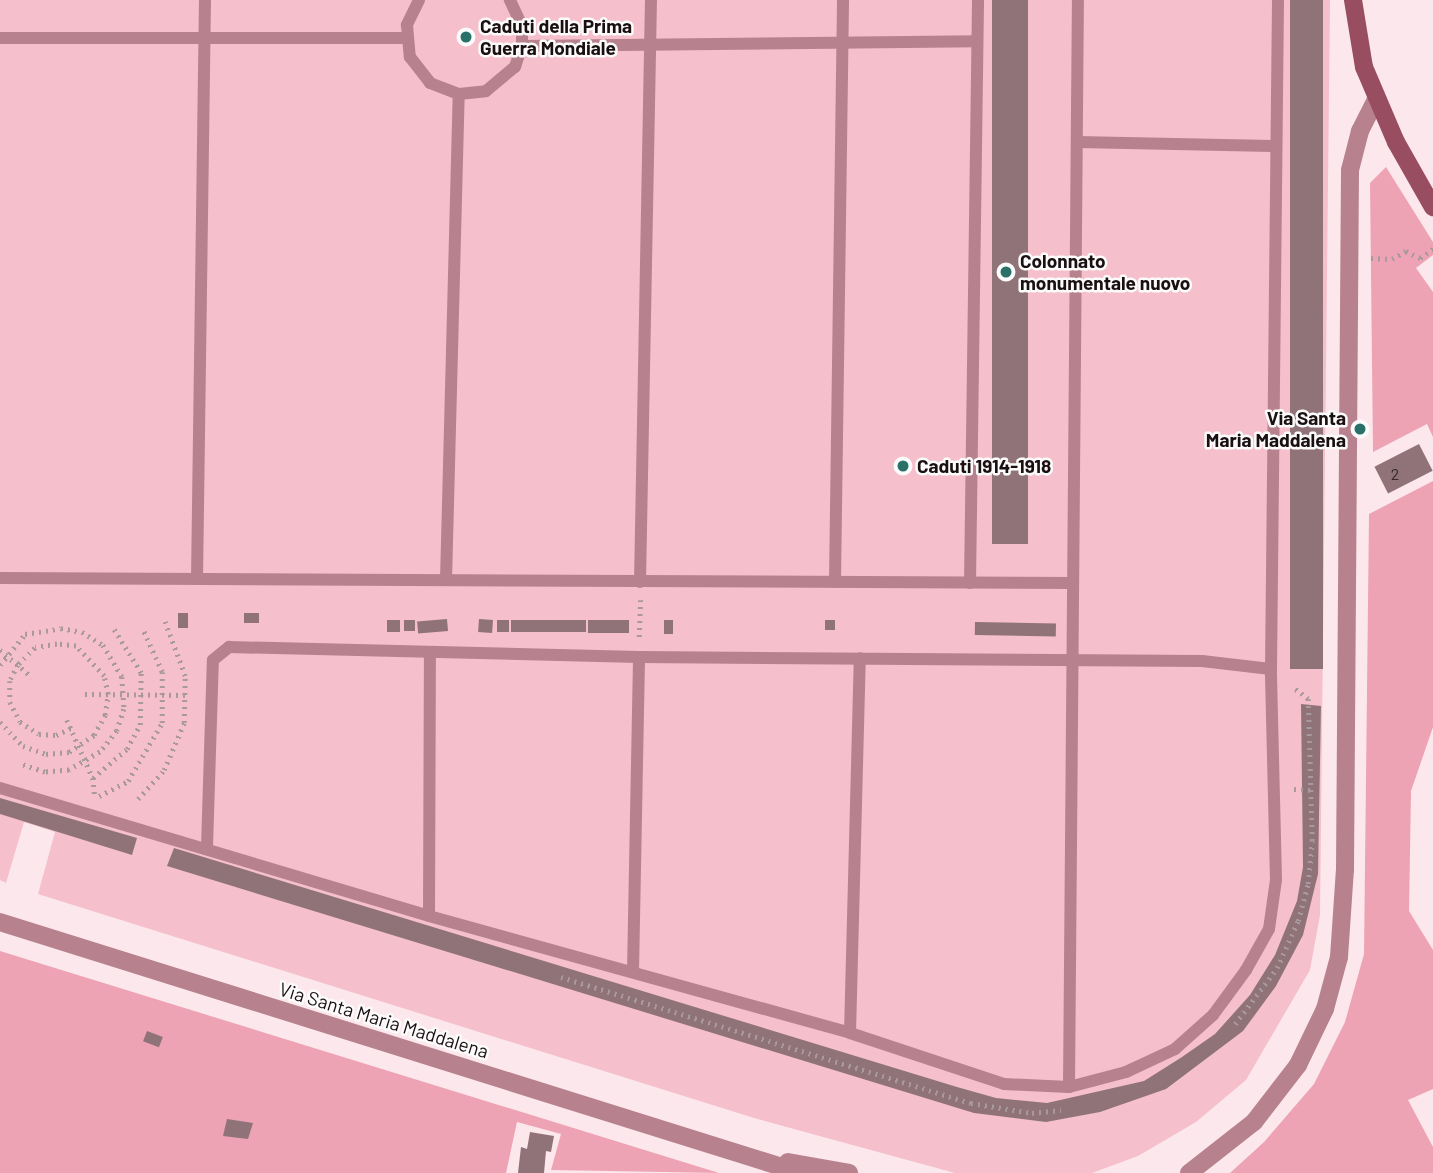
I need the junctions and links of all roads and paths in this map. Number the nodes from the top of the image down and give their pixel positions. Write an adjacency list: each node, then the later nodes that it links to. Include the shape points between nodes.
1 (205, 0): 11 (lane)
2 (419, 0): 12 (lane)
3 (510, 0): 16 (lane, via 519,16)
4 (652, 0): 15 (lane)
5 (844, 0): 14 (lane)
6 (978, 0): 13 (lane)
7 (1078, 0): 19 (lane)
8 (1278, 0): 20 (lane)
9 (1353, 0): 18 (street, via 1364,67)
10 (0, 38): 11 (lane)
11 (204, 38): 12 (lane); 25 (lane)
12 (406, 38): 17 (lane, via 410,57 422,76 439,89)
13 (977, 41): 14 (lane); 29 (lane)
14 (843, 43): 15 (lane); 28 (lane)
15 (651, 45): 16 (lane); 27 (lane)
16 (522, 46): 17 (lane, via 504,80 486,91)
17 (459, 94): 26 (lane)
18 (1376, 99): 21 (street); 71 (street, via 1360,131 1350,170 1345,870 1339,957 1325,1009 1298,1065 1254,1122)
19 (1077, 142): 20 (lane); 30 (lane)
20 (1276, 146): 42 (lane)
21 (1433, 207)
22 (1433, 249): 23 (path, via 1420,258 1406,251 1386,260)
23 (1367, 257)
24 (0, 578): 25 (lane)
25 (197, 579): 26 (lane)
26 (446, 580): 27 (lane)
27 (640, 582): 28 (lane); 37 (path)
28 (835, 582): 29 (lane)
29 (970, 583): 30 (lane)
30 (1073, 583): 39 (lane)
31 (165, 622): 49 (path)
32 (113, 628): 47 (path, via 130,650)
33 (142, 628): 48 (path, via 155,650)
34 (0, 650): 36 (path)
35 (430, 654): 37 (lane); 50 (lane, via 229,647 213,660); 63 (lane)
36 (6, 655): 40 (path); 41 (path); 46 (path, via 25,634 42,629 82,632 116,660)
37 (639, 657): 38 (lane); 65 (lane)
38 (860, 658): 39 (lane); 66 (lane)
39 (1072, 660): 42 (lane, via 1202,661); 67 (lane)
40 (0, 665)
41 (19, 665): 43 (path); 45 (path, via 35,648 76,646 104,676); 53 (path, via 10,681 10,702 20,722 39,733 56,735)
42 (1271, 669): 67 (lane, via 1276,880 1269,929 1213,1015 1175,1049 1126,1072)
43 (32, 677)
44 (85, 694): 45 (path)
45 (108, 694): 46 (path); 54 (path, via 105,715 94,735)
46 (126, 694): 47 (path); 55 (path, via 117,731)
47 (143, 694): 48 (path); 57 (path, via 140,725 127,749)
48 (164, 695): 49 (path); 59 (path, via 162,723 142,763 128,781)
49 (187, 695): 50 (path); 60 (path, via 176,749 151,788)
50 (210, 695): 62 (lane)
51 (67, 720): 53 (path)
52 (0, 722): 54 (path, via 23,746 46,754)
53 (71, 728): 54 (path)
54 (79, 746): 55 (path)
55 (86, 763): 56 (path, via 45,772); 57 (path)
56 (21, 764)
57 (93, 778): 59 (path)
58 (0, 788): 61 (lane)
59 (95, 797): 61 (path)
60 (138, 799)
61 (90, 814): 62 (lane)
62 (207, 847): 63 (lane)
63 (429, 916): 65 (lane)
64 (0, 922): 68 (street, Via Santa Maria Maddalena)
65 (633, 972): 66 (lane)
66 (850, 1033): 67 (lane, via 1004,1084)
67 (1069, 1087)
68 (757, 1156): 69 (street, Via Santa Maria Maddalena); 70 (street, Via Santa Maria Maddalena)
69 (801, 1173)
70 (849, 1173)
71 (1189, 1173)

